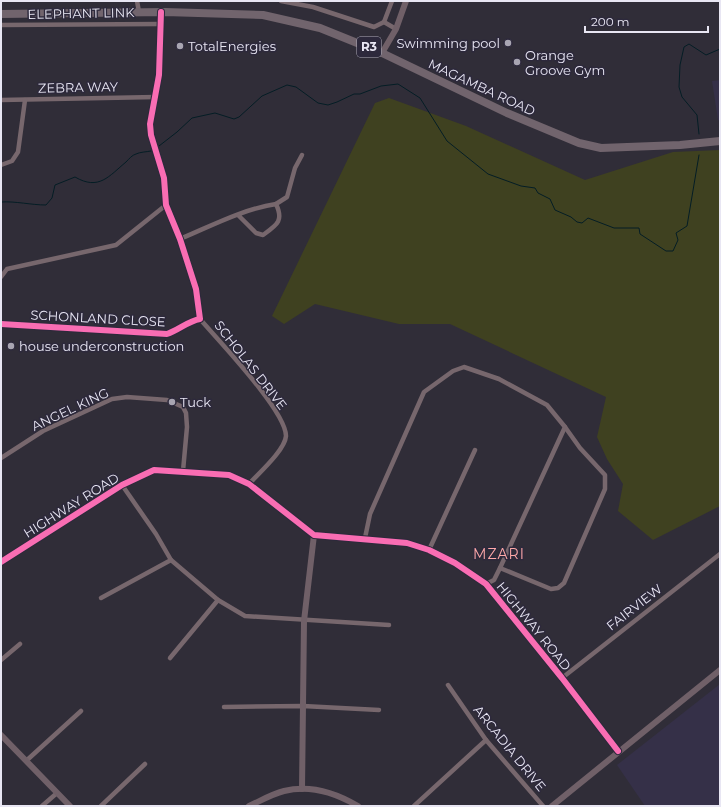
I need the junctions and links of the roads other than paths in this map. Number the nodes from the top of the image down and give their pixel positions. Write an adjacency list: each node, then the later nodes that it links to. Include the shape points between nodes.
1 (137, 1): 5 (street)
2 (281, 1): 8 (street, via 313,7 374,27)
3 (392, 1): 8 (street)
4 (406, 1): 11 (street)
5 (139, 12): 6 (highway, MAGAMBA ROAD / R3); 7 (highway, MAGAMBA ROAD / R3)
6 (161, 12): 9 (street); 12 (highway, MAGAMBA ROAD / R3, via 263,15 320,28)
7 (1, 14)
8 (384, 22): 11 (street)
9 (161, 24): 10 (street, ELEPHANT LINK); 13 (street)
10 (1, 25)
11 (396, 29): 12 (street)
12 (382, 53): 16 (highway, MAGAMBA ROAD / R3, via 507,114 579,143 601,148)
13 (156, 97): 15 (street, ZEBRA WAY); 20 (street, via 150,124 151,135 164,178)
14 (1, 100): 15 (street, ZEBRA WAY)
15 (25, 100): 18 (street, via 18,152 12,161)
16 (720, 141)
17 (302, 155): 19 (street, via 288,197)
18 (1, 165)
19 (276, 204): 21 (street); 21 (street, via 280,213 277,225 263,235 256,233)
20 (166, 205): 22 (street); 23 (street, via 116,245 7,269)
21 (238, 215): 22 (street)
22 (180, 239): 24 (street, via 196,289)
23 (1, 277)
24 (200, 319): 25 (street, SCHONLAND CLOSE, via 167,334); 30 (street, SCHOLAS DRIVE, via 269,401 284,425 286,436 282,447)
25 (1, 324)
26 (565, 427): 33 (street, via 547,405 499,379 464,367 453,371 424,392 370,514); 38 (street); 38 (street, via 605,475 605,489 564,583 558,588 551,589)
27 (475, 450): 34 (street)
28 (1, 458): 29 (street, ANGEL KING, via 43,431 112,400 167,400 183,407 186,413)
29 (183, 471): 30 (street, HIGHWAY ROAD, via 229,475); 31 (street, HIGHWAY ROAD, via 154,470)
30 (249, 484): 32 (street, HIGHWAY ROAD)
31 (122, 485): 36 (street); 37 (street, HIGHWAY ROAD)
32 (314, 535): 33 (street, HIGHWAY ROAD); 42 (street)
33 (365, 538): 34 (street, HIGHWAY ROAD, via 407,543)
34 (429, 550): 39 (street, HIGHWAY ROAD, via 456,563)
35 (720, 554): 48 (street, FAIRVIEW)
36 (171, 560): 40 (street); 41 (street)
37 (1, 562)
38 (500, 568): 39 (street, via 494,580)
39 (486, 584): 48 (street, HIGHWAY ROAD)
40 (101, 598)
41 (218, 600): 42 (street, via 245,616); 45 (street)
42 (304, 621): 43 (street); 50 (street)
43 (389, 625)
44 (20, 644): 46 (street)
45 (170, 658)
46 (1, 660)
47 (720, 670): 56 (street)
48 (562, 678): 56 (street, HIGHWAY ROAD)
49 (448, 685): 55 (street, ARCADIA DRIVE)
50 (303, 706): 51 (street); 52 (street); 59 (street)
51 (224, 707)
52 (379, 710)
53 (81, 711): 57 (street)
54 (1, 735): 57 (street)
55 (486, 740): 66 (street); 67 (street, ARCADIA DRIVE)
56 (618, 751): 68 (street)
57 (26, 761): 60 (street)
58 (145, 764): 63 (street)
59 (302, 789): 64 (street, via 284,791); 65 (street, via 321,790 341,796)
60 (57, 793): 61 (street); 62 (street)
61 (42, 806)
62 (70, 806)
63 (101, 806)
64 (249, 806)
65 (358, 806)
66 (414, 806)
67 (543, 806)
68 (552, 806)

